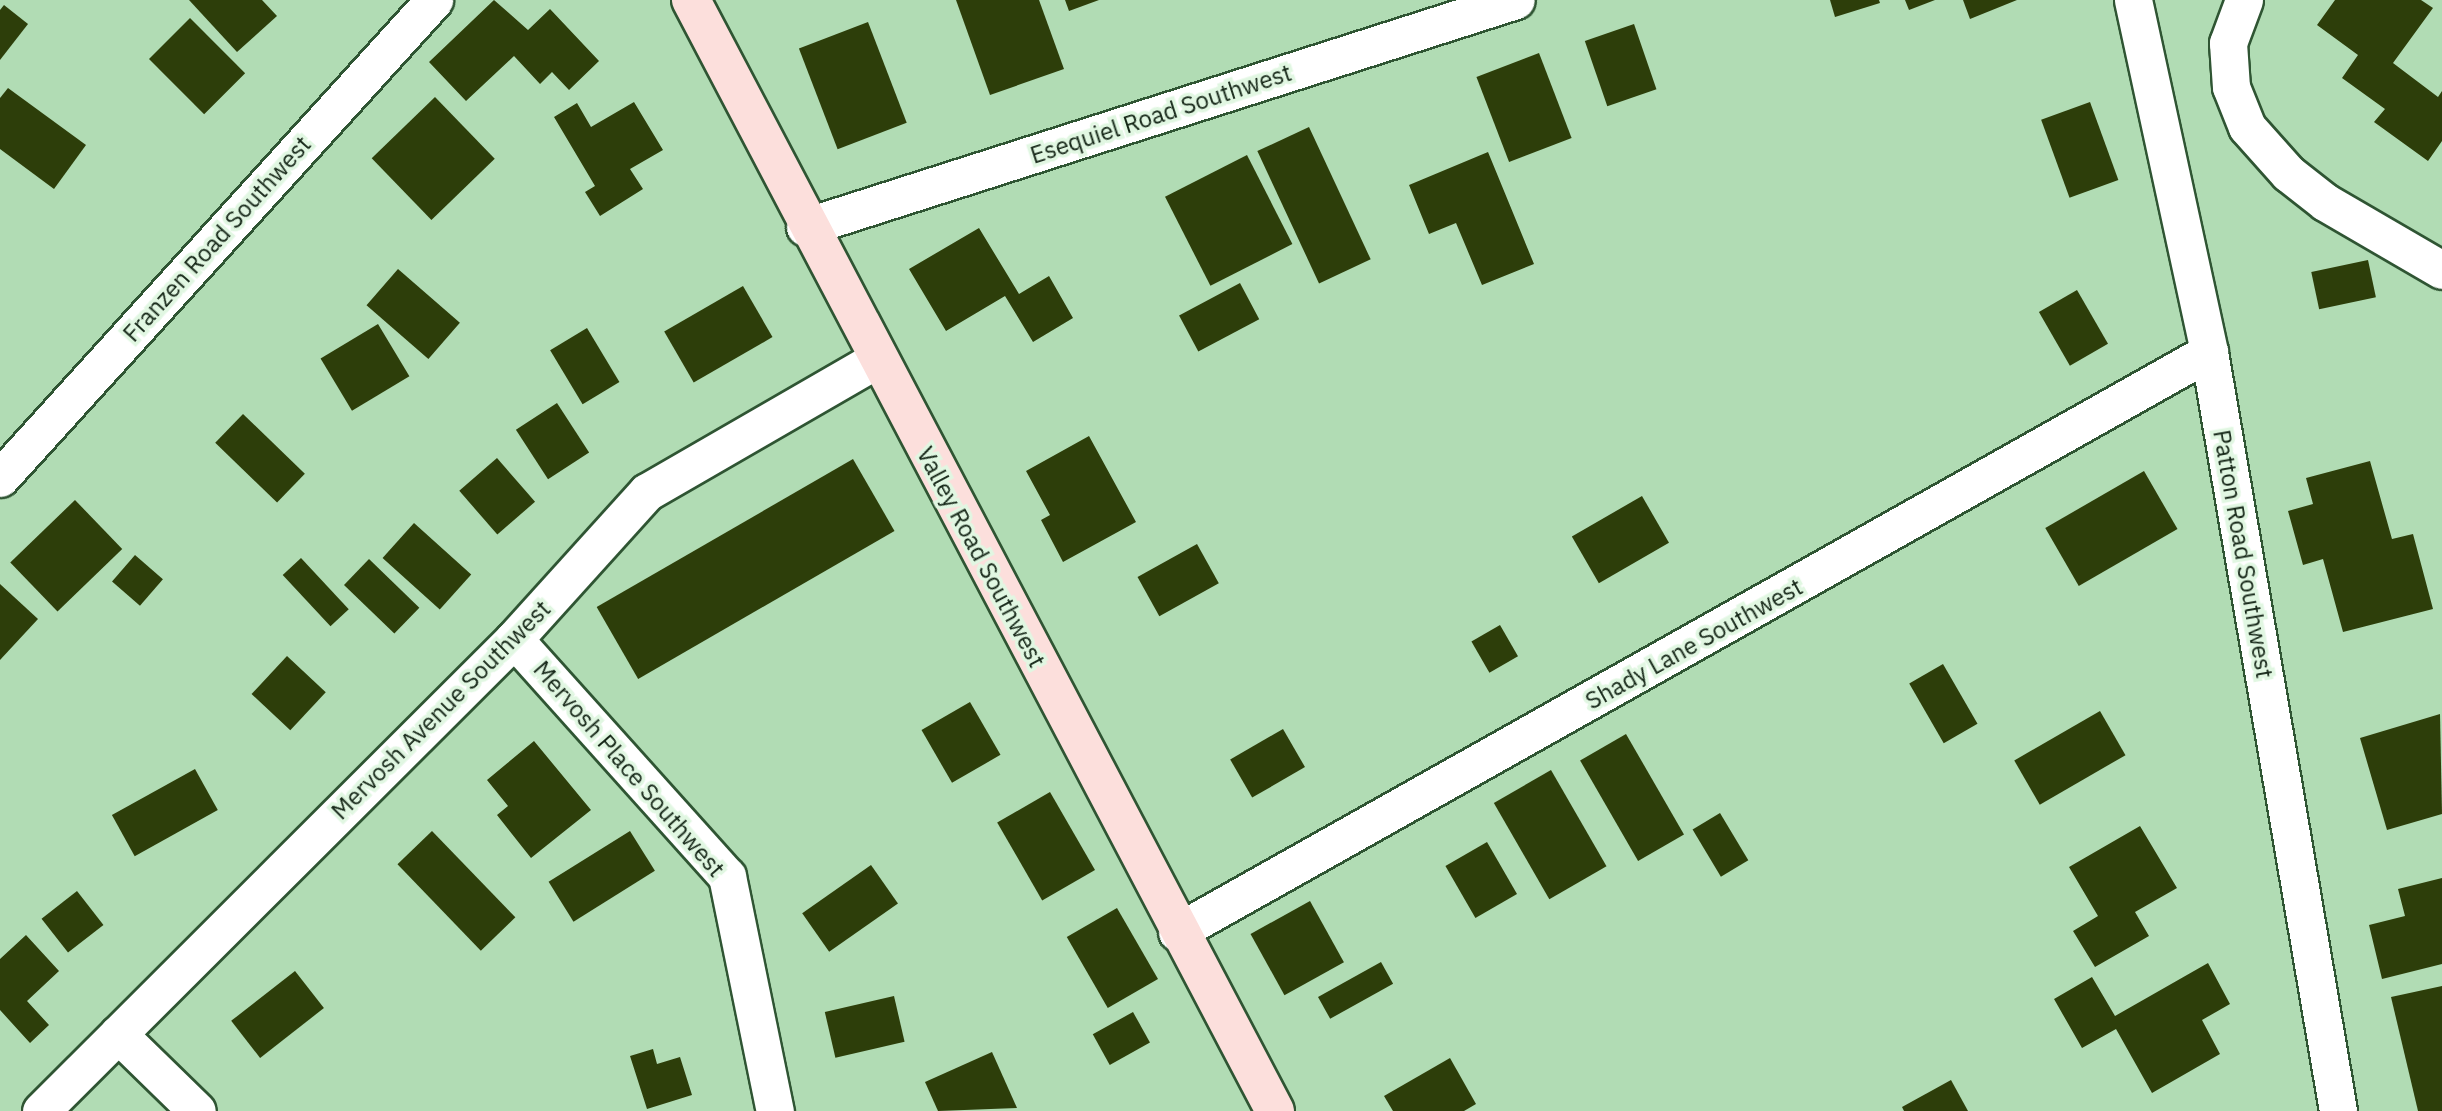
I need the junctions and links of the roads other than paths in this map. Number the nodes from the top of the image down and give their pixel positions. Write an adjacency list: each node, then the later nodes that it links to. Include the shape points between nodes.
1 (434, 0): 10 (street, Franzen Road Southwest)
2 (691, 0): 6 (street, Valley Road Southwest)
3 (1516, 0): 6 (street, Esequiel Road Southwest)
4 (2133, 0): 8 (street, Patton Road Southwest)
5 (2244, 0): 7 (street, via 2228,43 2231,87 2247,127 2288,173 2325,202)
6 (805, 227): 9 (street, Valley Road Southwest)
7 (2442, 270)
8 (2209, 352): 12 (street, Shady Lane Southwest); 18 (street, Patton Road Southwest)
9 (877, 359): 11 (street, Mervosh Avenue Southwest, via 646,492); 12 (street, Valley Road Southwest)
10 (0, 478)
11 (514, 639): 13 (street, Mervosh Avenue Southwest); 16 (street, Mervosh Place Southwest, via 727,876)
12 (1177, 932): 17 (street, Valley Road Southwest)
13 (118, 1034): 14 (street, Mervosh Avenue Southwest); 15 (street)
14 (41, 1111)
15 (197, 1111)
16 (775, 1111)
17 (1275, 1111)
18 (2338, 1111)

